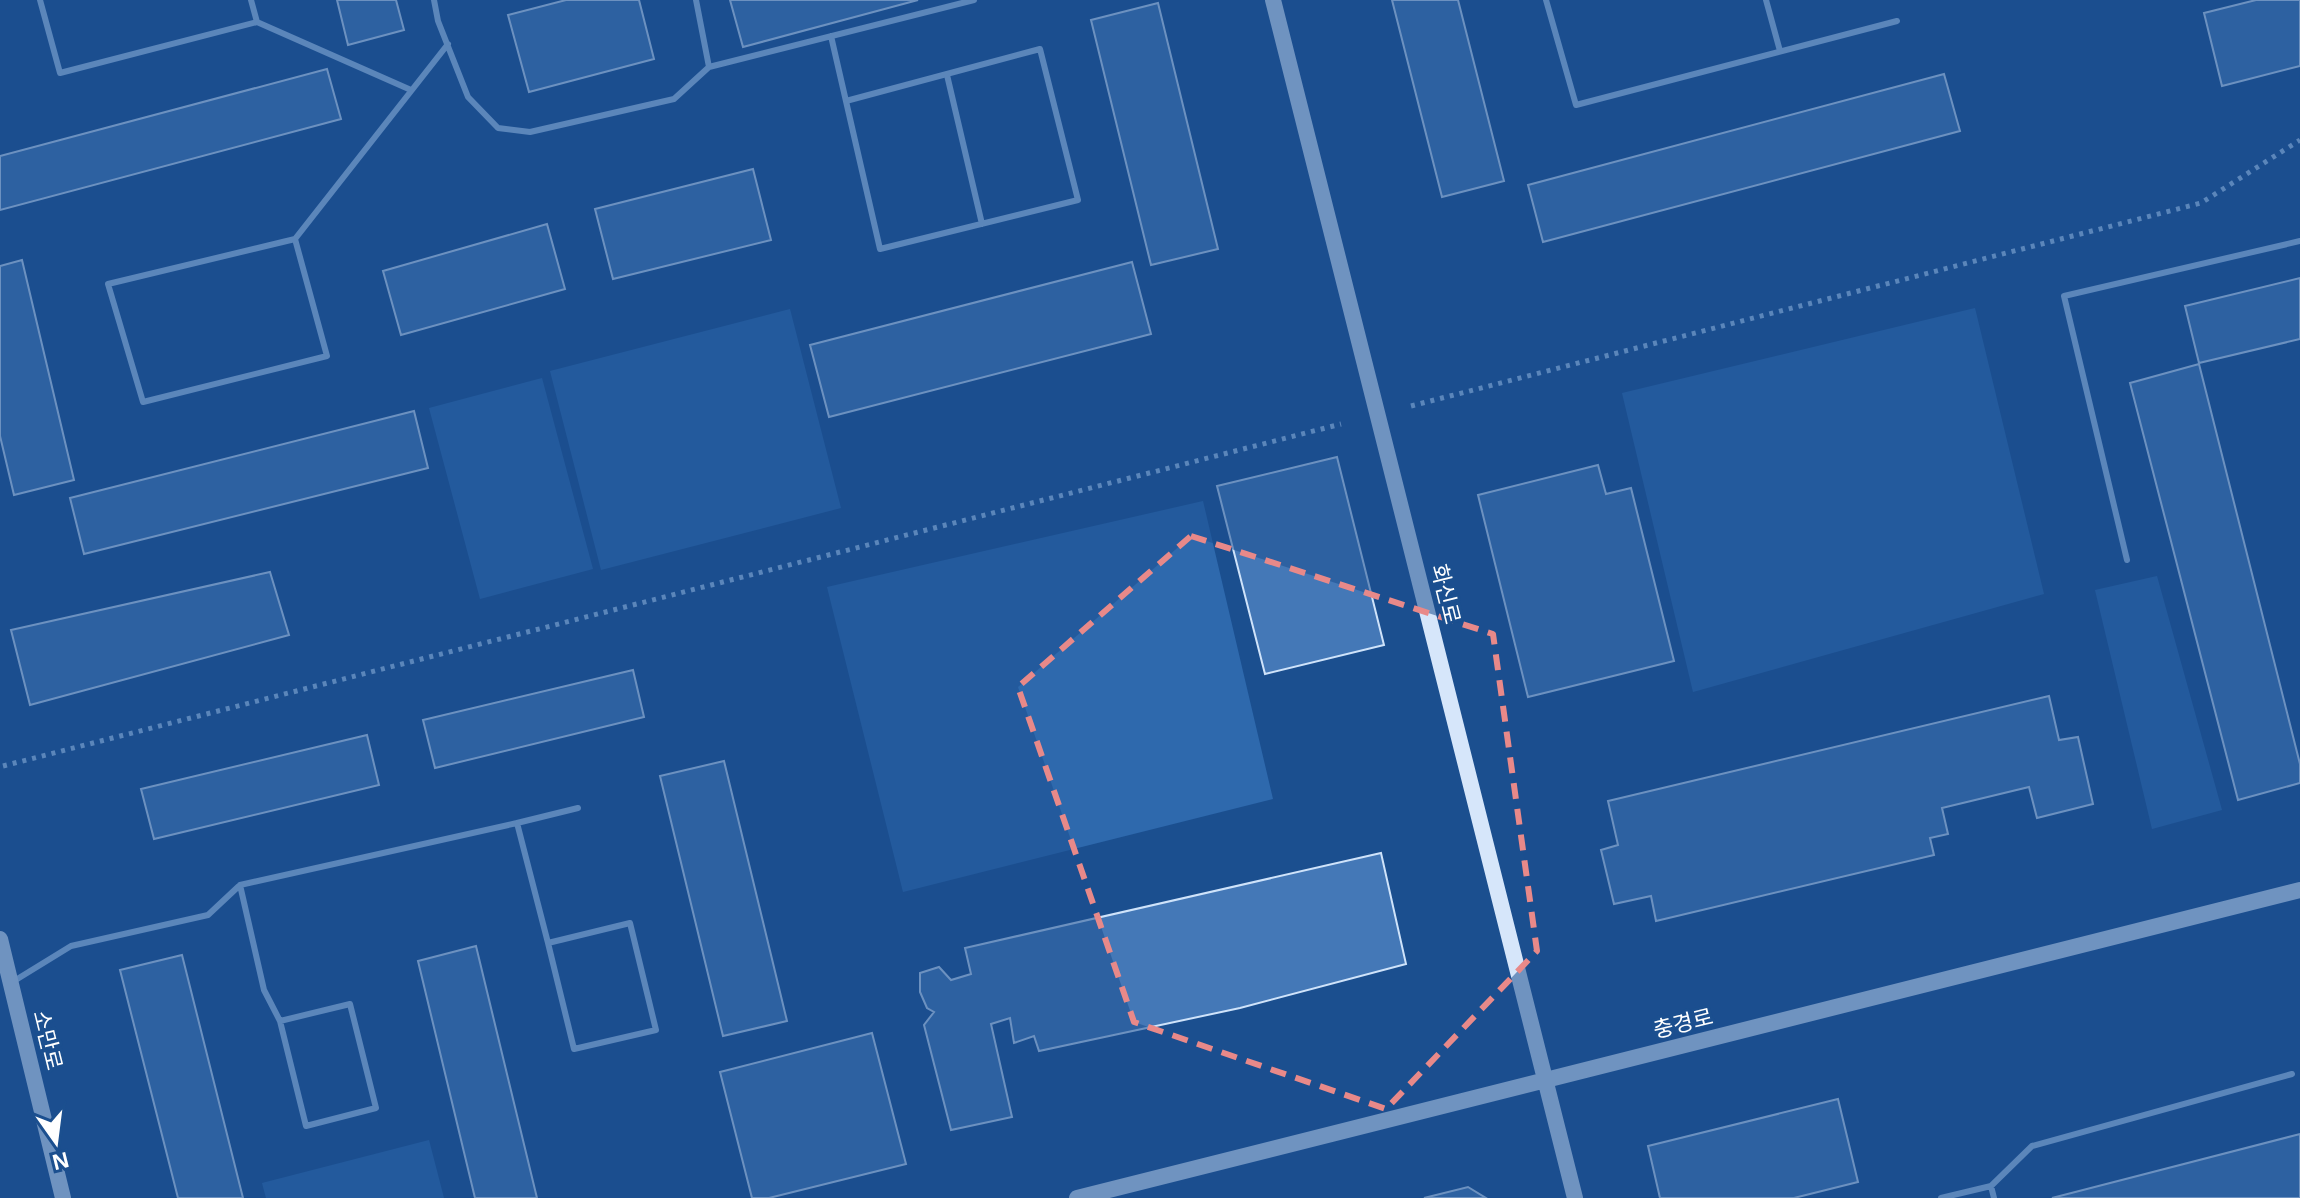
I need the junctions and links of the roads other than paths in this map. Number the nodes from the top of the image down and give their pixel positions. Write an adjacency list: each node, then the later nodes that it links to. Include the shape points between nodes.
1 (40, 0): 10 (lane, via 60,73)
2 (251, 0): 10 (lane)
3 (434, 0): 12 (lane)
4 (696, 0): 14 (lane)
5 (974, 0): 11 (lane)
6 (1273, 0): 31 (main road, 화신로)
7 (1546, 0): 13 (lane, via 1576,105)
8 (1766, 0): 13 (lane)
9 (1897, 21): 13 (lane)
10 (257, 22): 16 (lane)
11 (831, 36): 14 (lane); 17 (lane)
12 (448, 44): 14 (lane, via 468,97 498,128 530,132 674,99); 16 (lane)
13 (1780, 51)
14 (709, 67)
15 (947, 75): 17 (lane); 18 (lane); 18 (lane, via 1040,49 1078,200)
16 (411, 90): 19 (lane)
17 (846, 101): 18 (lane, via 880,249)
18 (982, 224)
19 (295, 239): 19 (lane, via 108,284 143,402 327,356)
20 (2300, 241): 21 (lane, via 2064,296)
21 (2127, 560)
22 (578, 808): 23 (lane)
23 (517, 823): 24 (lane); 27 (lane)
24 (240, 885): 28 (lane, via 208,915 71,946); 29 (lane, via 264,990)
25 (2300, 890): 31 (main road, 충경로)
26 (0, 939): 28 (main road, 소만로)
27 (548, 943): 27 (lane, via 630,923 656,1030 574,1049)
28 (11, 983): 33 (main road, 소만로)
29 (280, 1021): 29 (lane, via 306,1126 376,1108 350,1004)
30 (2292, 1074): 32 (lane, via 2032,1146)
31 (1545, 1080): 34 (main road, 충경로); 35 (main road, 화신로)
32 (1991, 1186): 36 (lane); 37 (lane)
33 (63, 1198)
34 (1077, 1198)
35 (1575, 1198)
36 (1941, 1198)
37 (1994, 1198)

